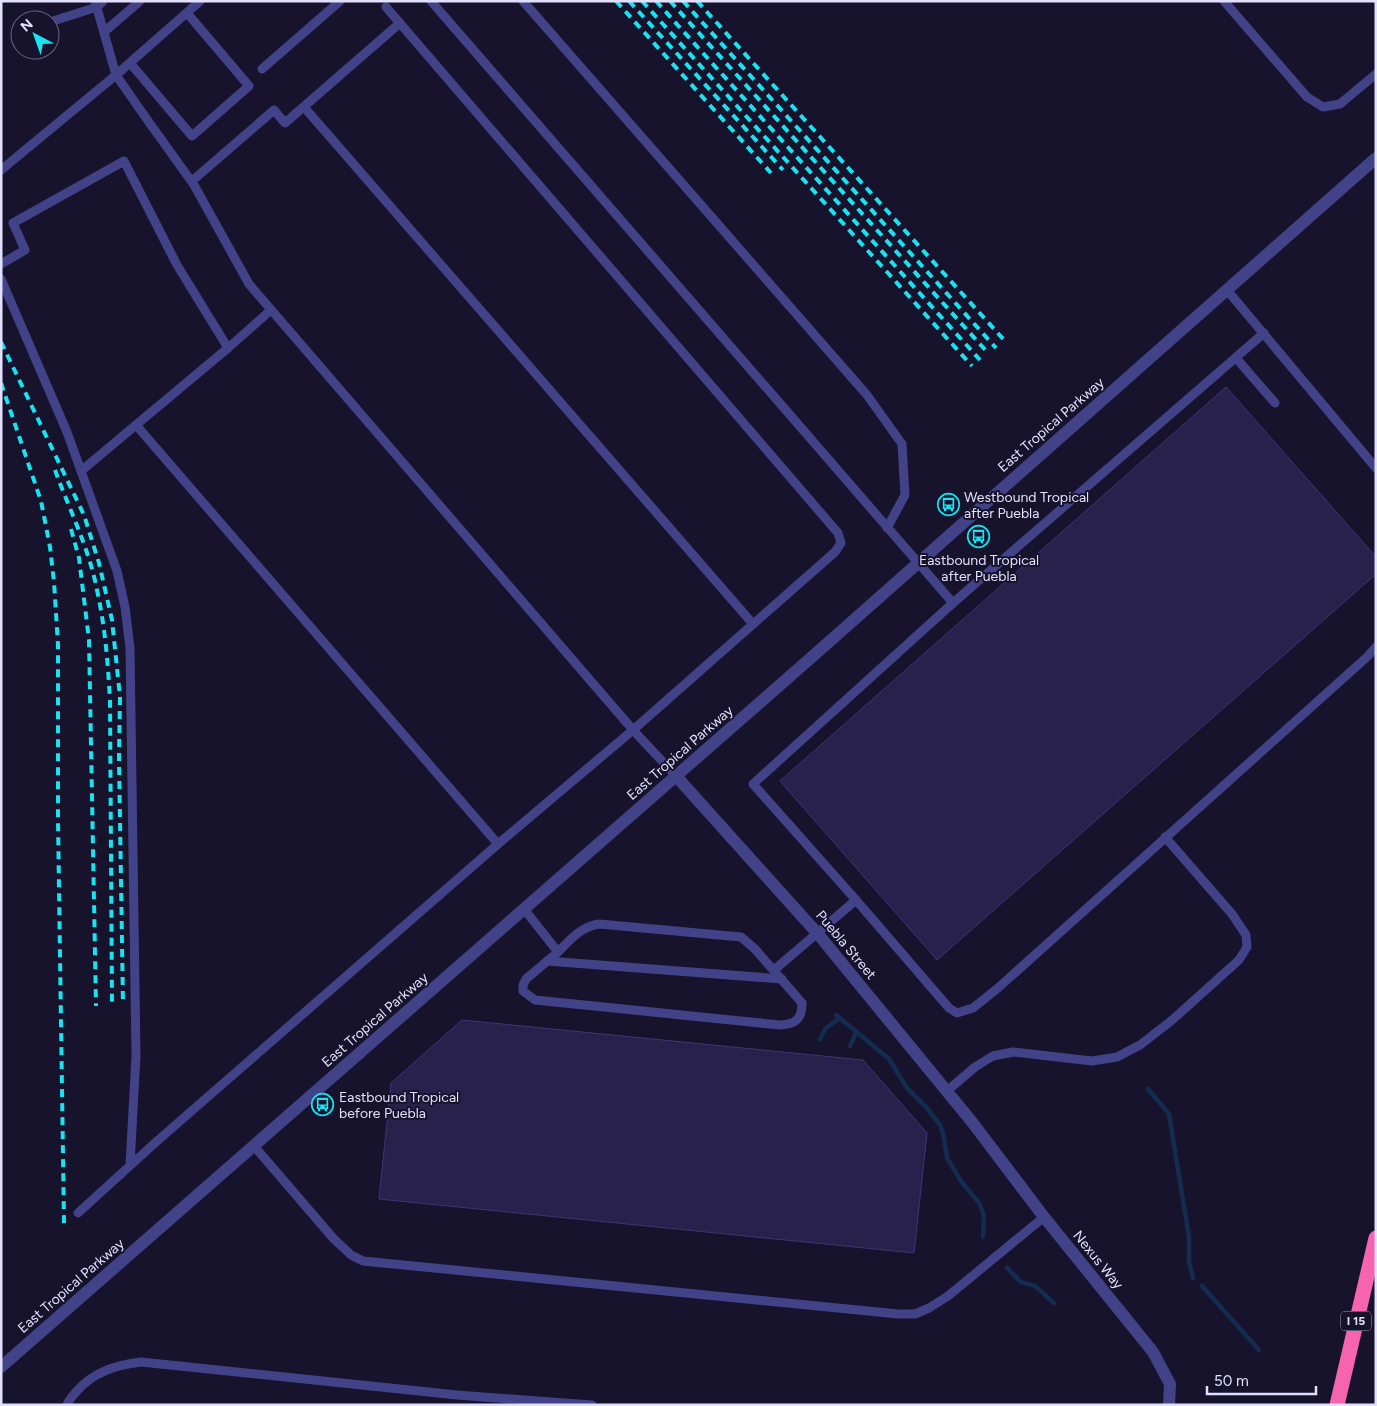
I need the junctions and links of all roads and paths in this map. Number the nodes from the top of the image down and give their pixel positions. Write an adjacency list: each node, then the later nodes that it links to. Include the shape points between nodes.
1 (140, 1): 12 (lane)
2 (200, 1): 9 (lane)
3 (340, 1): 14 (lane)
4 (431, 1): 32 (lane)
5 (523, 1): 32 (lane, via 867,395 902,444 905,495)
6 (1224, 1): 15 (lane, via 1307,97 1323,107 1340,104)
7 (99, 3): 10 (lane); 12 (lane)
8 (386, 7): 11 (lane)
9 (187, 13): 13 (lane); 13 (lane, via 249,86 192,136)
10 (60, 18)
11 (400, 23): 17 (lane); 35 (lane, via 838,532 841,543 835,552)
12 (104, 32): 16 (lane)
13 (130, 63): 16 (lane)
14 (262, 69)
15 (1376, 74)
16 (116, 75): 19 (lane); 20 (lane)
17 (304, 107): 20 (lane, via 285,123 274,110); 35 (lane)
18 (1376, 158): 23 (street, East Tropical Parkway)
19 (1, 170)
20 (192, 181): 24 (lane, via 249,284)
21 (1, 264): 26 (lane, via 25,250 12,223 124,161 177,265)
22 (1, 279): 31 (lane)
23 (1227, 290): 25 (lane); 33 (street, East Tropical Parkway)
24 (271, 310): 26 (lane); 37 (lane)
25 (1264, 334): 27 (lane); 30 (lane)
26 (228, 348): 29 (lane)
27 (1236, 358): 28 (lane); 34 (lane)
28 (1276, 402)
29 (136, 425): 31 (lane); 40 (lane)
30 (1376, 468)
31 (81, 472): 51 (lane, via 117,571 126,608 130,648 136,1056)
32 (887, 528): 33 (lane)
33 (917, 563): 34 (lane); 38 (street, East Tropical Parkway)
34 (953, 603): 41 (lane, via 752,784)
35 (753, 624): 37 (lane)
36 (1376, 647): 39 (lane)
37 (633, 730): 38 (lane); 40 (lane)
38 (676, 776): 42 (street, East Tropical Parkway); 43 (street, Puebla Street)
39 (1165, 837): 41 (lane, via 998,988 973,1008 957,1013 949,1008); 48 (lane, via 1246,934 1247,947 1239,960 1171,1022 1117,1057 1092,1061 1013,1052 994,1056 975,1067)
40 (498, 844): 51 (lane)
41 (856, 900): 43 (lane)
42 (524, 909): 44 (lane); 50 (street, East Tropical Parkway)
43 (818, 934): 46 (lane); 48 (street, Puebla Street)
44 (558, 952): 45 (lane); 46 (lane, via 580,931 599,924 740,937)
45 (547, 961): 47 (lane); 47 (lane, via 523,985 523,991 535,1000 780,1026 798,1020 802,1012 802,1003)
46 (774, 970): 47 (lane)
47 (782, 979)
48 (947, 1091): 49 (street, Puebla Street)
49 (986, 1140): 53 (street, Nexus Way)
50 (254, 1146): 53 (lane, via 332,1238 363,1261 898,1314 914,1314 948,1296); 55 (street, East Tropical Parkway)
51 (130, 1166): 52 (lane)
52 (78, 1213)
53 (1044, 1217): 58 (street, Nexus Way, via 1153,1352 1170,1384)
54 (1376, 1238): 59 (highway, I 15)
55 (1, 1367)
56 (67, 1405): 57 (lane, via 82,1384 101,1371 141,1362 457,1395)
57 (592, 1405)
58 (1170, 1405)
59 (1337, 1405)

